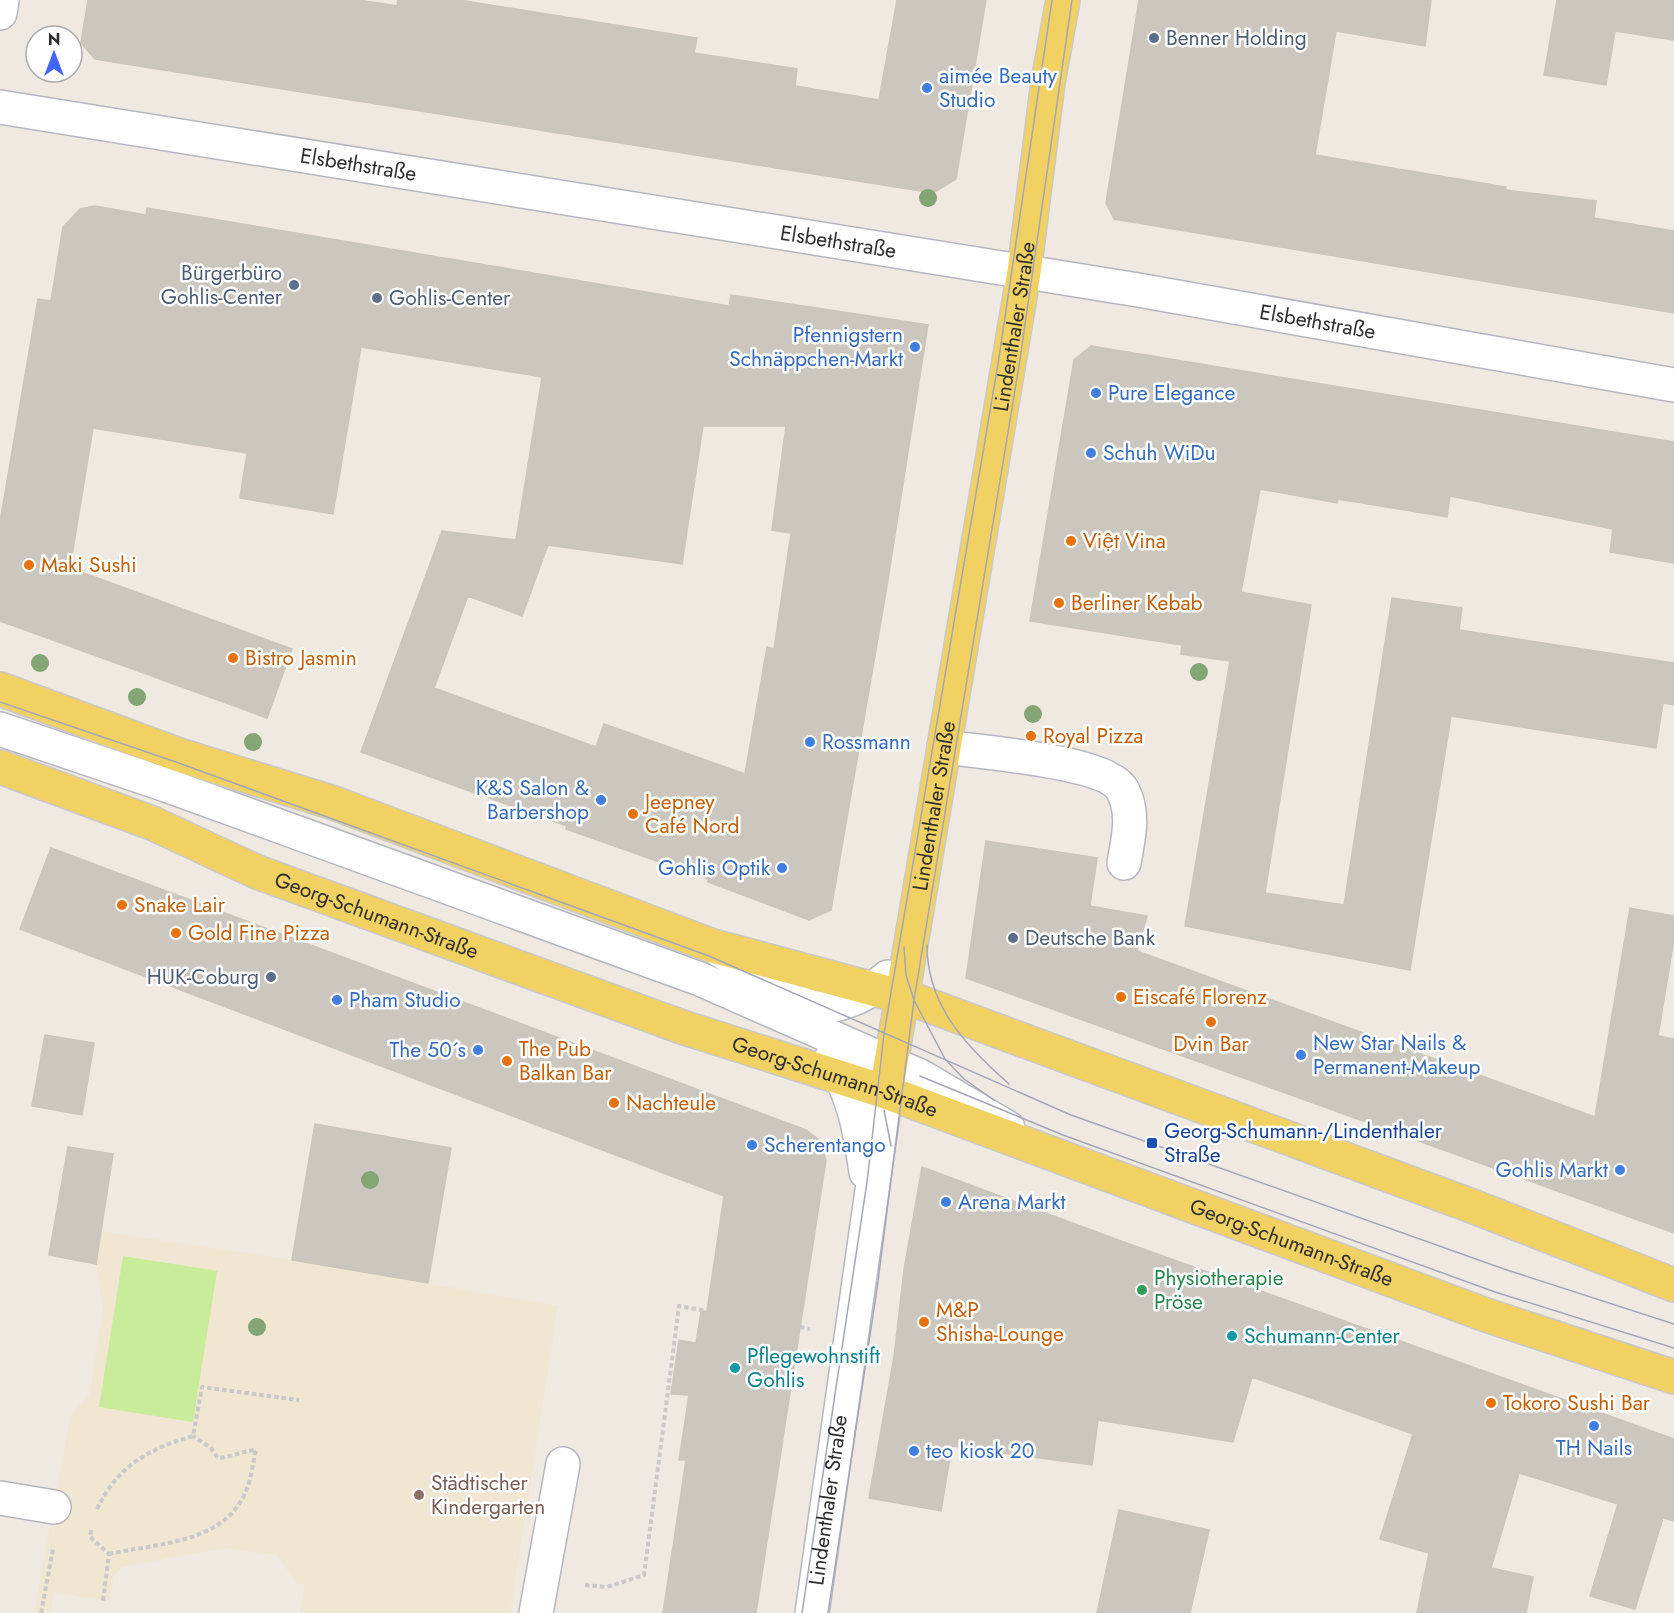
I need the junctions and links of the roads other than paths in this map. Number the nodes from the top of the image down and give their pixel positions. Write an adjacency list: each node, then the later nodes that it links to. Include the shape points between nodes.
1 (2, 0): 3 (street)
2 (1063, 0): 5 (main road, Lindenthaler Straße, via 1048,82)
3 (0, 13)
4 (0, 107): 5 (street, Elsbethstraße)
5 (1024, 272): 6 (street, Elsbethstraße); 9 (main road, Lindenthaler Straße)
6 (1674, 385)
7 (0, 689): 12 (main road, via 179,755 334,802)
8 (0, 729): 14 (street, via 635,954)
9 (944, 747): 11 (street, via 1081,766 1104,776 1122,789 1129,807); 13 (main road, Lindenthaler Straße, via 913,928)
10 (0, 767): 17 (main road, Georg-Schumann-Straße, via 152,823 268,876 682,1027)
11 (1124, 864)
12 (713, 946): 13 (main road); 15 (street)
13 (889, 993): 15 (street); 18 (main road, Lindenthaler Straße); 21 (main road, via 1472,1206)
14 (759, 1004): 15 (street); 16 (street); 17 (street, via 811,1040)
15 (814, 1010): 16 (street)
16 (857, 1048): 18 (street)
17 (844, 1079): 18 (main road, Georg-Schumann-Straße); 20 (street, via 856,1110)
18 (885, 1089): 19 (street, via 920,1076); 20 (street, Lindenthaler Straße)
19 (1056, 1157): 22 (main road, Georg-Schumann-Straße, via 1486,1315)
20 (872, 1206): 27 (street, Lindenthaler Straße)
21 (1674, 1285)
22 (1674, 1377)
23 (563, 1464): 26 (street)
24 (0, 1498): 25 (street)
25 (57, 1508)
26 (536, 1613)
27 (812, 1613)

